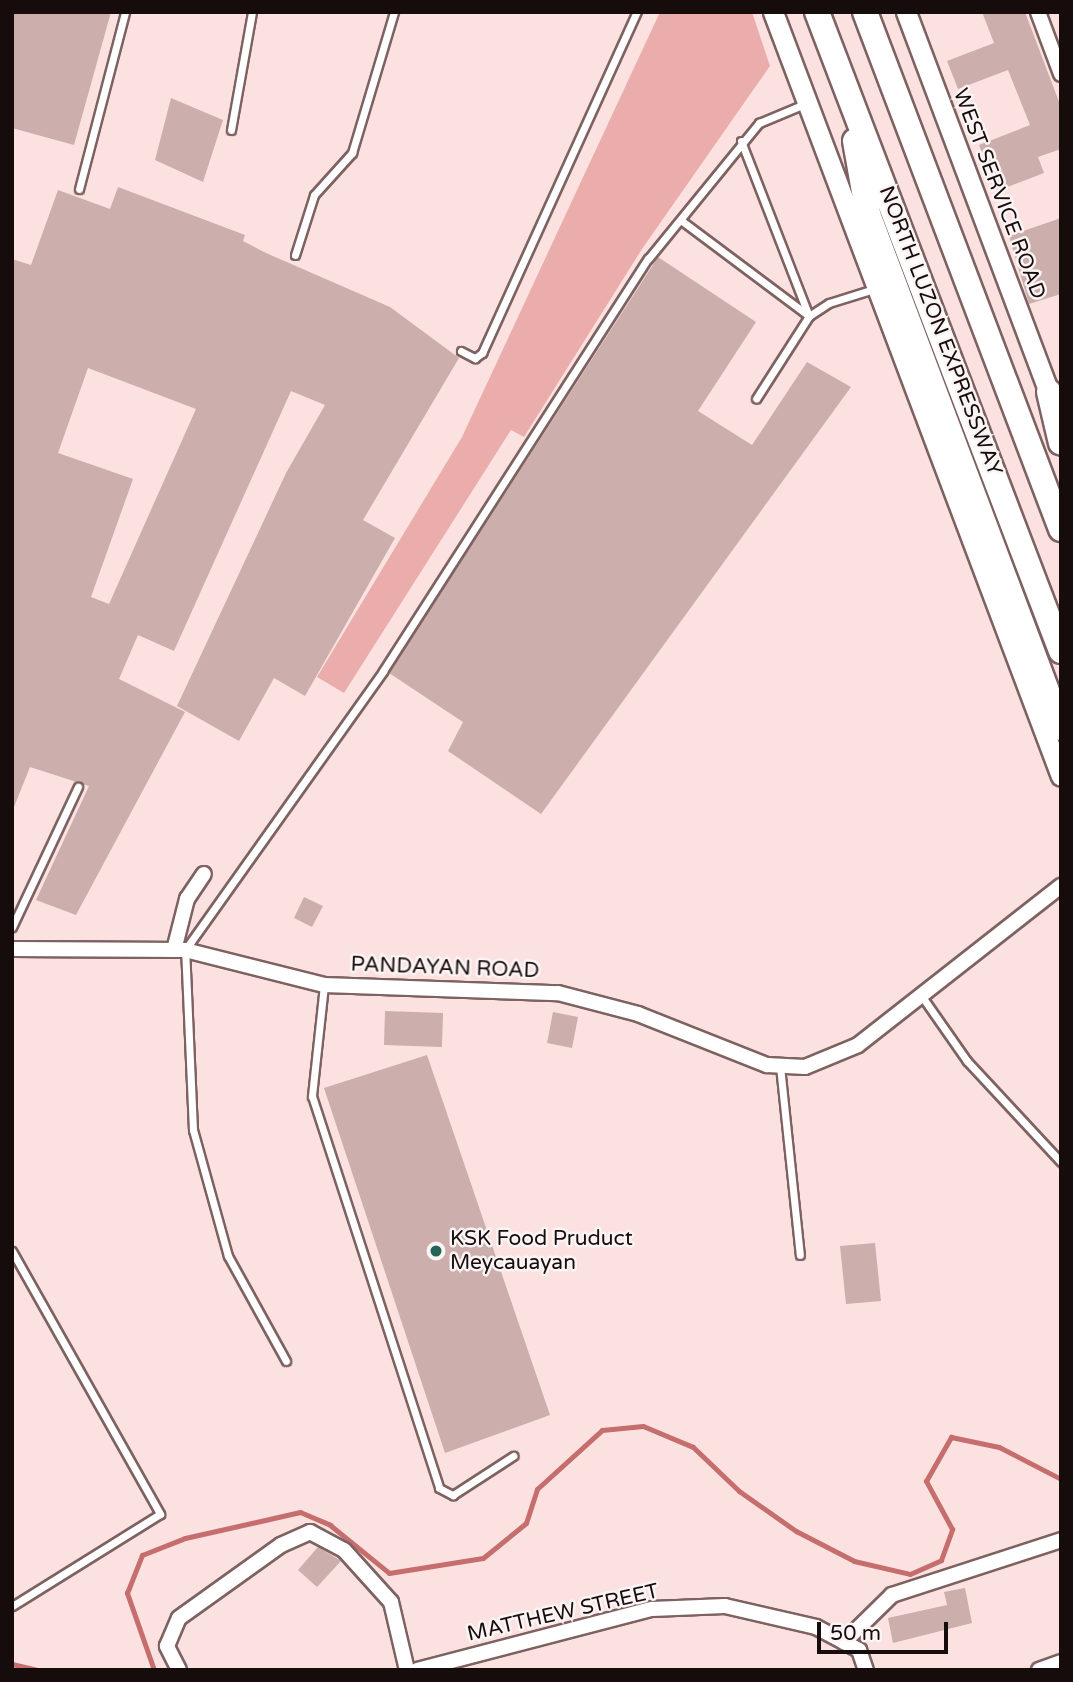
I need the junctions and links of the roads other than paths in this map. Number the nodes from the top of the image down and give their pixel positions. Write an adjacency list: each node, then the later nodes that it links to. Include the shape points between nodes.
1 (125, 12): 15 (lane)
2 (252, 12): 13 (lane)
3 (394, 12): 17 (lane, via 352,153 314,195)
4 (637, 12): 20 (lane, via 482,353 475,358)
5 (773, 12): 12 (main road)
6 (817, 12): 11 (highway, NORTH LUZON EXPRESSWAY)
7 (865, 12): 24 (highway, NORTH LUZON EXPRESSWAY)
8 (906, 12): 21 (main road, WEST SERVICE ROAD)
9 (1038, 12): 10 (street)
10 (1061, 73)
11 (844, 82): 25 (highway, NORTH LUZON EXPRESSWAY); 26 (highway, via 868,214)
12 (807, 103): 14 (lane, via 759,123); 18 (main road)
13 (231, 130)
14 (741, 141): 16 (lane); 19 (lane)
15 (79, 189)
16 (682, 220): 19 (lane); 33 (lane, via 626,293 383,671)
17 (295, 255)
18 (877, 288): 19 (lane, via 829,303); 27 (main road)
19 (809, 316): 22 (lane)
20 (461, 352)
21 (1055, 395): 23 (highway)
22 (756, 399)
23 (1061, 443)
24 (1061, 529)
25 (1061, 651)
26 (1061, 728)
27 (1061, 776)
28 (78, 787): 31 (lane)
29 (204, 874): 33 (street, via 187,899)
30 (1061, 886): 35 (street, PANDAYAN ROAD)
31 (12, 927)
32 (12, 949): 33 (street, PANDAYAN ROAD)
33 (180, 950): 34 (street, PANDAYAN ROAD); 40 (lane, via 193,1130 228,1255)
34 (324, 985): 36 (street, PANDAYAN ROAD, via 558,993 638,1014); 41 (lane, via 312,1096 439,1488 453,1495)
35 (921, 995): 36 (street, PANDAYAN ROAD, via 858,1045 805,1067); 37 (lane, via 967,1061)
36 (780, 1066): 39 (lane)
37 (1061, 1162)
38 (12, 1251): 43 (lane, via 160,1514)
39 (800, 1255)
40 (286, 1361)
41 (513, 1456)
42 (1061, 1540): 44 (street, via 892,1595)
43 (12, 1606)
44 (844, 1642): 48 (street, MATTHEW STREET, via 816,1627 725,1606 652,1609); 49 (street, MATTHEW STREET, via 859,1650)
45 (1061, 1662): 50 (street)
46 (179, 1670): 47 (street, via 167,1646 179,1618 281,1545 310,1532 344,1550 391,1602)
47 (407, 1670)
48 (417, 1670)
49 (866, 1670)
50 (1038, 1670)

